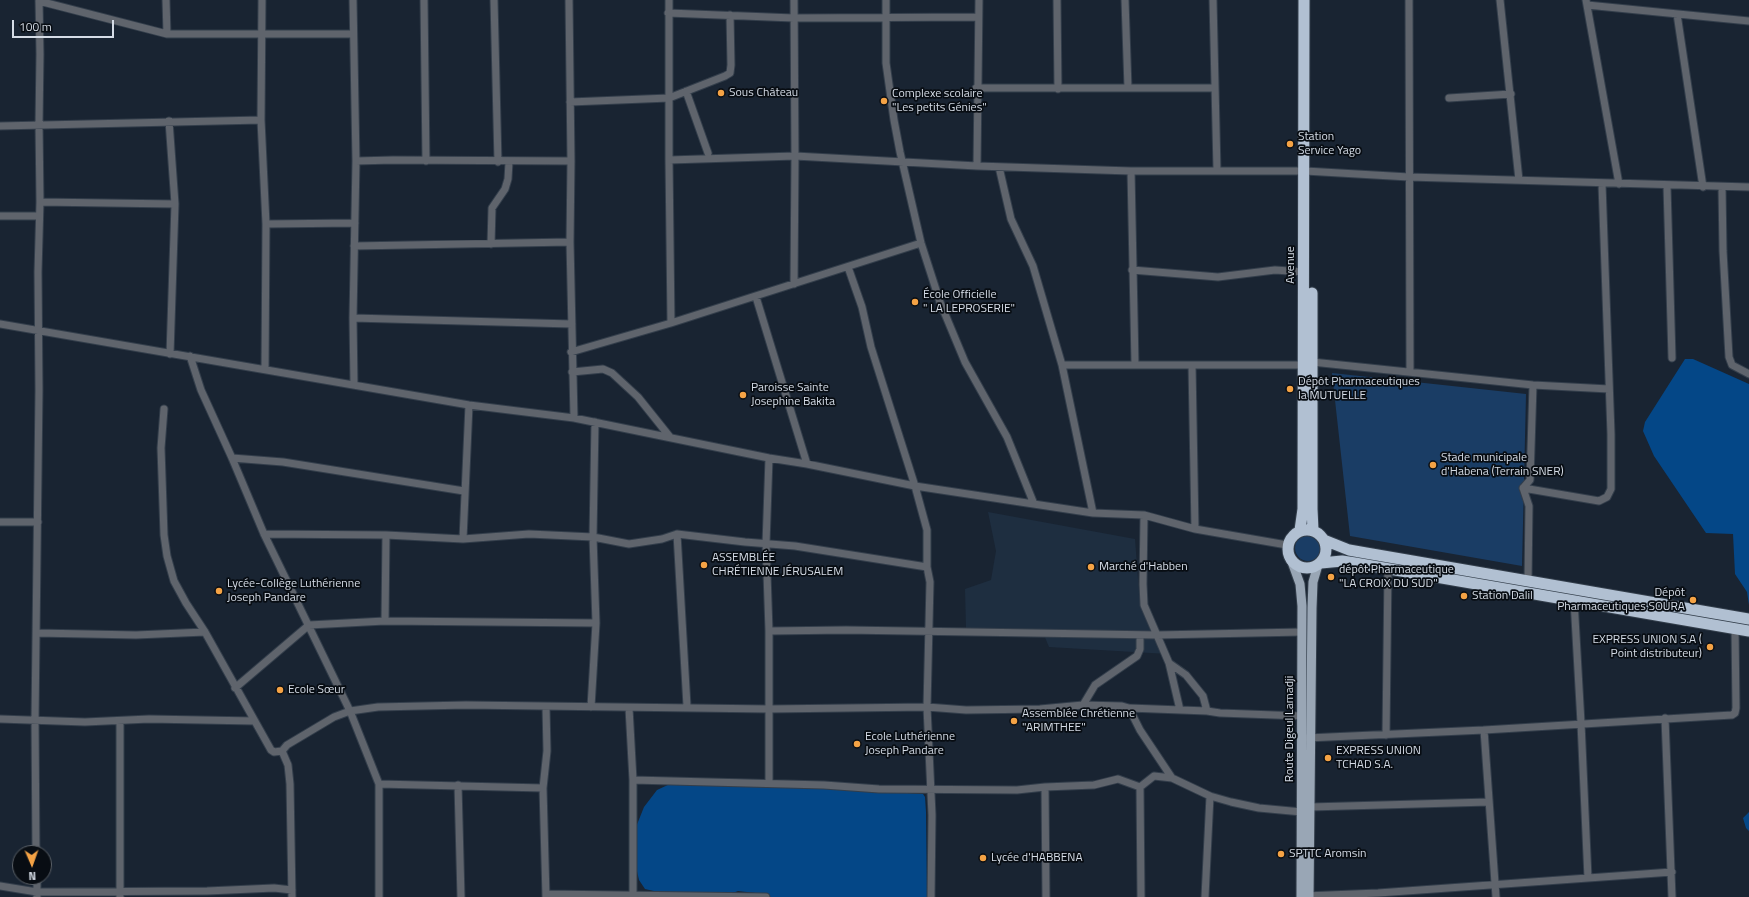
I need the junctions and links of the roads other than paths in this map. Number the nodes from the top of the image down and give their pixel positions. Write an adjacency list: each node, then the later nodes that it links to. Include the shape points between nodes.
1 (38, 0): 28 (street); 41 (street)
2 (166, 0): 28 (street)
3 (262, 0): 27 (street)
4 (353, 0): 29 (street)
5 (424, 0): 47 (street)
6 (494, 0): 49 (street)
7 (569, 0): 38 (street)
8 (669, 0): 20 (street)
9 (794, 0): 23 (street)
10 (886, 0): 24 (street)
11 (979, 0): 25 (street)
12 (1057, 0): 33 (street)
13 (1125, 0): 31 (street)
14 (1213, 0): 32 (street)
15 (1304, 0): 56 (highway, Avenue)
16 (1312, 0): 56 (highway)
17 (1409, 0): 57 (street)
18 (1500, 0): 35 (street)
19 (1587, 2): 21 (street); 60 (street)
20 (668, 13): 22 (street); 23 (street); 36 (street)
21 (1677, 14): 26 (street); 62 (street)
22 (730, 15): 23 (street); 34 (street, via 730,73)
23 (794, 16): 24 (street); 44 (street)
24 (886, 17): 25 (street); 51 (street, via 886,63)
25 (978, 17): 30 (street)
26 (1749, 21)
27 (262, 33): 28 (street); 29 (street); 39 (street)
28 (167, 34)
29 (353, 34): 46 (street)
30 (976, 88): 33 (street); 52 (street)
31 (1128, 88): 32 (street); 33 (street)
32 (1215, 88): 54 (street)
33 (1058, 89)
34 (686, 91): 36 (street); 43 (street)
35 (1511, 94): 37 (street); 58 (street)
36 (669, 98): 38 (street); 45 (street)
37 (1449, 98)
38 (570, 102): 48 (street)
39 (261, 120): 40 (street); 70 (street)
40 (169, 121): 41 (street); 66 (street)
41 (39, 124): 42 (street); 65 (street)
42 (0, 126)
43 (708, 153)
44 (795, 156): 45 (street); 51 (street); 78 (street)
45 (669, 160): 81 (street)
46 (356, 161): 47 (street); 69 (street)
47 (426, 161): 49 (street)
48 (571, 161): 50 (street); 71 (street)
49 (498, 162): 50 (street)
50 (509, 162): 73 (street, via 505,188 492,208)
51 (902, 162): 52 (street); 72 (street)
52 (977, 166): 53 (street)
53 (999, 167): 55 (street); 91 (street, via 1011,219 1033,266)
54 (1217, 170): 55 (street); 56 (street)
55 (1131, 171): 76 (street)
56 (1308, 172): 57 (street); 77 (highway, Avenue); 89 (highway)
57 (1409, 177): 58 (street); 94 (street)
58 (1519, 180): 59 (street)
59 (1602, 184): 60 (street); 99 (street)
60 (1619, 184): 61 (street)
61 (1667, 186): 62 (street); 88 (street)
62 (1703, 187): 63 (street)
63 (1722, 187): 64 (street); 96 (street, via 1728,357 1732,365)
64 (1749, 187)
65 (40, 202): 66 (street); 68 (street)
66 (175, 204): 86 (street)
67 (0, 216): 68 (street)
68 (39, 216): 84 (street)
69 (355, 223): 70 (street); 74 (street)
70 (266, 224): 93 (street)
71 (570, 242): 73 (street); 83 (street)
72 (921, 243): 75 (street); 111 (street, via 940,302 965,362 1007,437)
73 (491, 244): 74 (street)
74 (354, 246): 80 (street)
75 (848, 267): 78 (street); 108 (street)
76 (1132, 270): 77 (street, via 1218,277 1274,270); 90 (street)
77 (1304, 272): 89 (highway, Avenue)
78 (794, 284): 79 (street)
79 (756, 297): 81 (street); 107 (street)
80 (353, 318): 83 (street); 97 (street)
81 (671, 323): 85 (street)
82 (0, 324): 84 (street)
83 (572, 324): 85 (street)
84 (38, 330): 86 (street); 115 (street)
85 (571, 352): 95 (street)
86 (170, 354): 87 (street)
87 (190, 356): 93 (street); 105 (street, via 201,390)
88 (1672, 358)
89 (1308, 363): 92 (street); 94 (street); 117 (highway, Avenue); 118 (highway)
90 (1135, 364): 91 (street); 92 (street)
91 (1062, 365): 112 (street)
92 (1192, 365): 116 (street)
93 (265, 369): 97 (street)
94 (1410, 371): 98 (street)
95 (572, 372): 102 (street); 104 (street, via 603,369 612,373 638,397)
96 (1749, 374)
97 (354, 385): 100 (street)
98 (1533, 385): 99 (street); 109 (street, via 1530,480)
99 (1608, 389): 109 (street, via 1611,489 1607,497 1599,501)
100 (469, 405): 102 (street); 110 (street)
101 (164, 409): 140 (street, via 161,448 167,556 174,581)
102 (574, 418): 103 (street)
103 (595, 422): 104 (street); 122 (street)
104 (670, 437): 106 (street)
105 (232, 458): 110 (street, via 302,464); 119 (street)
106 (769, 458): 107 (street); 125 (street)
107 (807, 464): 108 (street)
108 (915, 486): 111 (street); 129 (street, via 927,530)
109 (1523, 488): 131 (street, via 1529,506)
110 (464, 491): 123 (street)
111 (1034, 504): 112 (street)
112 (1093, 513): 113 (street)
113 (1144, 515): 116 (street); 145 (street, via 1144,604)
114 (0, 522): 115 (street)
115 (38, 522): 143 (street)
116 (1195, 529): 126 (street)
117 (1300, 530): 118 (highway); 126 (highway, via 1290,539)
118 (1313, 530): 124 (highway)
119 (264, 534): 121 (street); 136 (street)
120 (677, 534): 122 (street, via 629,544); 125 (street); 149 (street)
121 (386, 535): 123 (street); 134 (street)
122 (593, 537): 123 (street, via 529,534); 135 (street)
123 (463, 540)
124 (1324, 540): 128 (highway, via 1326,552); 131 (highway, via 1349,550)
125 (766, 544): 129 (street, via 795,546); 138 (street)
126 (1288, 545): 127 (highway)
127 (1292, 562): 128 (highway, via 1302,568); 142 (main road, Route Digeul Lamadji, via 1300,584)
128 (1319, 564): 130 (highway, via 1342,561); 168 (main road, via 1312,595)
129 (927, 567): 141 (street, via 930,582)
130 (1388, 569): 132 (highway); 167 (street)
131 (1528, 582): 133 (highway)
132 (1574, 600): 137 (highway); 165 (street)
133 (1749, 619)
134 (385, 621): 135 (street); 136 (street)
135 (596, 623): 151 (street)
136 (309, 626): 147 (street); 157 (street)
137 (1735, 629): 139 (highway); 160 (street, via 1735,713)
138 (769, 631): 141 (street); 155 (street)
139 (1749, 631)
140 (205, 632): 143 (street, via 136,635); 147 (street)
141 (928, 632): 144 (street); 152 (street)
142 (1302, 632): 145 (street); 159 (main road, Route Digeul Lamadji)
143 (37, 633): 162 (street)
144 (1140, 634): 145 (street); 148 (street, via 1140,649 1137,656 1095,685)
145 (1156, 635): 146 (street)
146 (1169, 663): 156 (street); 158 (street, via 1186,675 1203,696)
147 (235, 688): 164 (street)
148 (1083, 705): 152 (street, via 1008,710); 154 (street)
149 (687, 706): 153 (street); 155 (street)
150 (546, 707): 151 (street); 157 (street, via 459,705 378,707); 178 (street, via 547,745)
151 (592, 707): 153 (street)
152 (927, 707): 155 (street); 179 (street)
153 (629, 708): 172 (street)
154 (1129, 708): 156 (street); 171 (street, via 1140,730)
155 (769, 709): 173 (street)
156 (1180, 710): 158 (street)
157 (350, 711): 170 (street, via 334,717 287,745); 174 (street)
158 (1207, 711): 159 (street)
159 (1302, 716): 169 (main road, Route Digeul Lamadji)
160 (1666, 718): 165 (street); 184 (street)
161 (0, 719): 162 (street)
162 (35, 720): 163 (street); 183 (street)
163 (120, 721): 164 (street); 189 (street)
164 (254, 721): 170 (street, via 271,750)
165 (1581, 723): 166 (street); 185 (street)
166 (1484, 730): 167 (street); 181 (street)
167 (1386, 735): 168 (street)
168 (1312, 738): 169 (street); 182 (main road)
169 (1302, 739): 182 (main road, Route Digeul Lamadji)
170 (282, 752): 191 (street, via 288,765 290,784)
171 (1172, 778): 177 (street, via 1154,776); 180 (street)
172 (633, 780): 173 (street); 193 (street)
173 (769, 783): 179 (street)
174 (379, 784): 175 (street); 194 (street)
175 (458, 785): 178 (street); 195 (street)
176 (1045, 787): 177 (street, via 1094,785 1118,779); 179 (street, via 1017,790); 198 (street)
177 (1140, 787): 199 (street)
178 (543, 788): 192 (street)
179 (930, 790): 197 (street)
180 (1210, 796): 182 (street, via 1259,808); 200 (street)
181 (1488, 802): 182 (street); 187 (street)
182 (1306, 810): 201 (main road, Route Digeul Lamadji)
183 (36, 845)
184 (1672, 872): 185 (street); 203 (street)
185 (1588, 878): 187 (street)
186 (0, 886): 188 (street)
187 (1495, 886): 201 (street); 202 (street)
188 (37, 894): 189 (street)
189 (120, 894): 190 (street)
190 (207, 894): 191 (street, via 274,888)
191 (292, 894)
192 (546, 896): 193 (street)
193 (633, 896): 196 (street)
194 (379, 897)
195 (461, 897)
196 (766, 897)
197 (931, 897)
198 (1046, 897)
199 (1141, 897)
200 (1206, 897)
201 (1305, 897)
202 (1496, 897)
203 (1672, 897)

